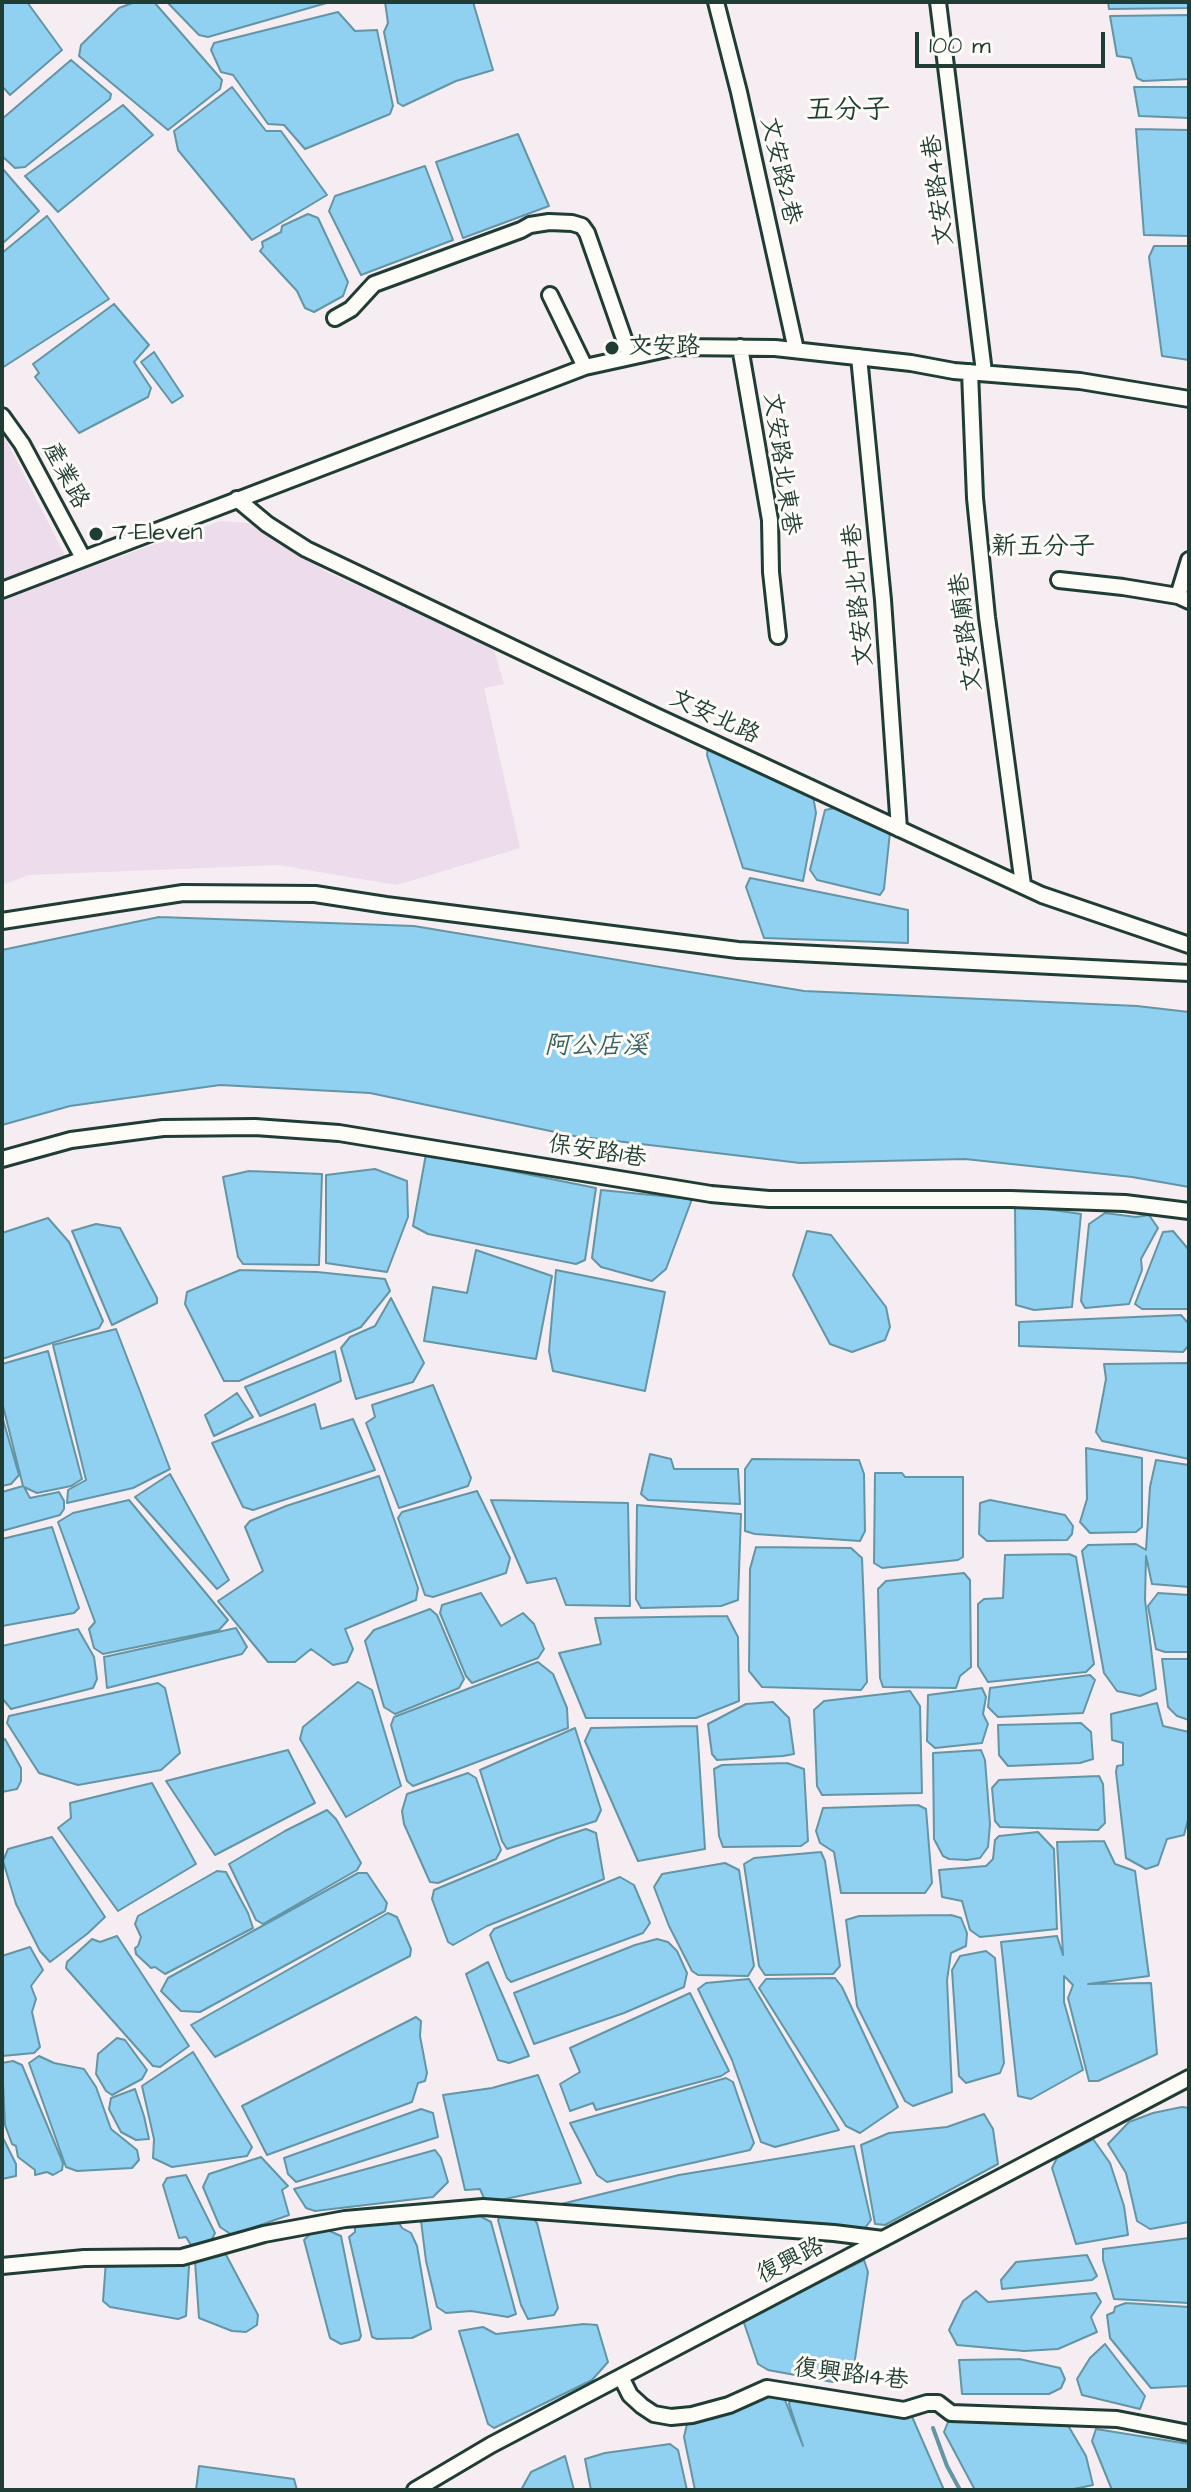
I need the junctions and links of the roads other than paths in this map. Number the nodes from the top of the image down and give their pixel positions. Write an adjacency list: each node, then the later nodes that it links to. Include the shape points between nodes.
1 (716, 2): 6 (street, 文安路2巷)
2 (938, 2): 10 (street, 文安路4巷)
3 (550, 295): 9 (street)
4 (335, 318): 7 (street, via 374,284 530,225 572,223 587,233)
5 (740, 347): 6 (street); 7 (street, via 676,347); 19 (street, 文安路北東巷, via 770,520)
6 (796, 350): 8 (street)
7 (630, 356): 9 (street)
8 (859, 357): 10 (street); 20 (street, 文安路北中巷)
9 (585, 367): 13 (street)
10 (977, 372): 11 (street, via 1080,381); 21 (street, 文安路廟巷, via 975,498)
11 (1189, 399)
12 (2, 416): 14 (street, 產業路)
13 (237, 499): 14 (street); 20 (street, 文安北路, via 306,549)
14 (83, 558): 17 (street)
15 (1189, 560): 18 (street)
16 (1059, 580): 18 (street)
17 (2, 590)
18 (1184, 598)
19 (778, 636)
20 (899, 829): 21 (street, 文安北路)
21 (1023, 885): 23 (street, 文安北路)
22 (2, 921): 24 (street, via 183,893 315,894 738,950)
23 (1189, 945)
24 (1189, 973)
25 (2, 1159): 26 (street, 保安路1巷, via 71,1140 163,1128 255,1127 339,1133 711,1194 1125,1203)
26 (1189, 1211)
27 (1189, 2078): 28 (street, 復興路)
28 (883, 2239): 29 (street, via 483,2207 345,2219 182,2257); 30 (street, 復興路)
29 (2, 2266)
30 (621, 2377): 31 (street, 復興路14巷, via 642,2406 671,2417 729,2405 767,2388 904,2410 938,2403 951,2413 1117,2419); 32 (street, 復興路)
31 (1189, 2433)
32 (415, 2490)

